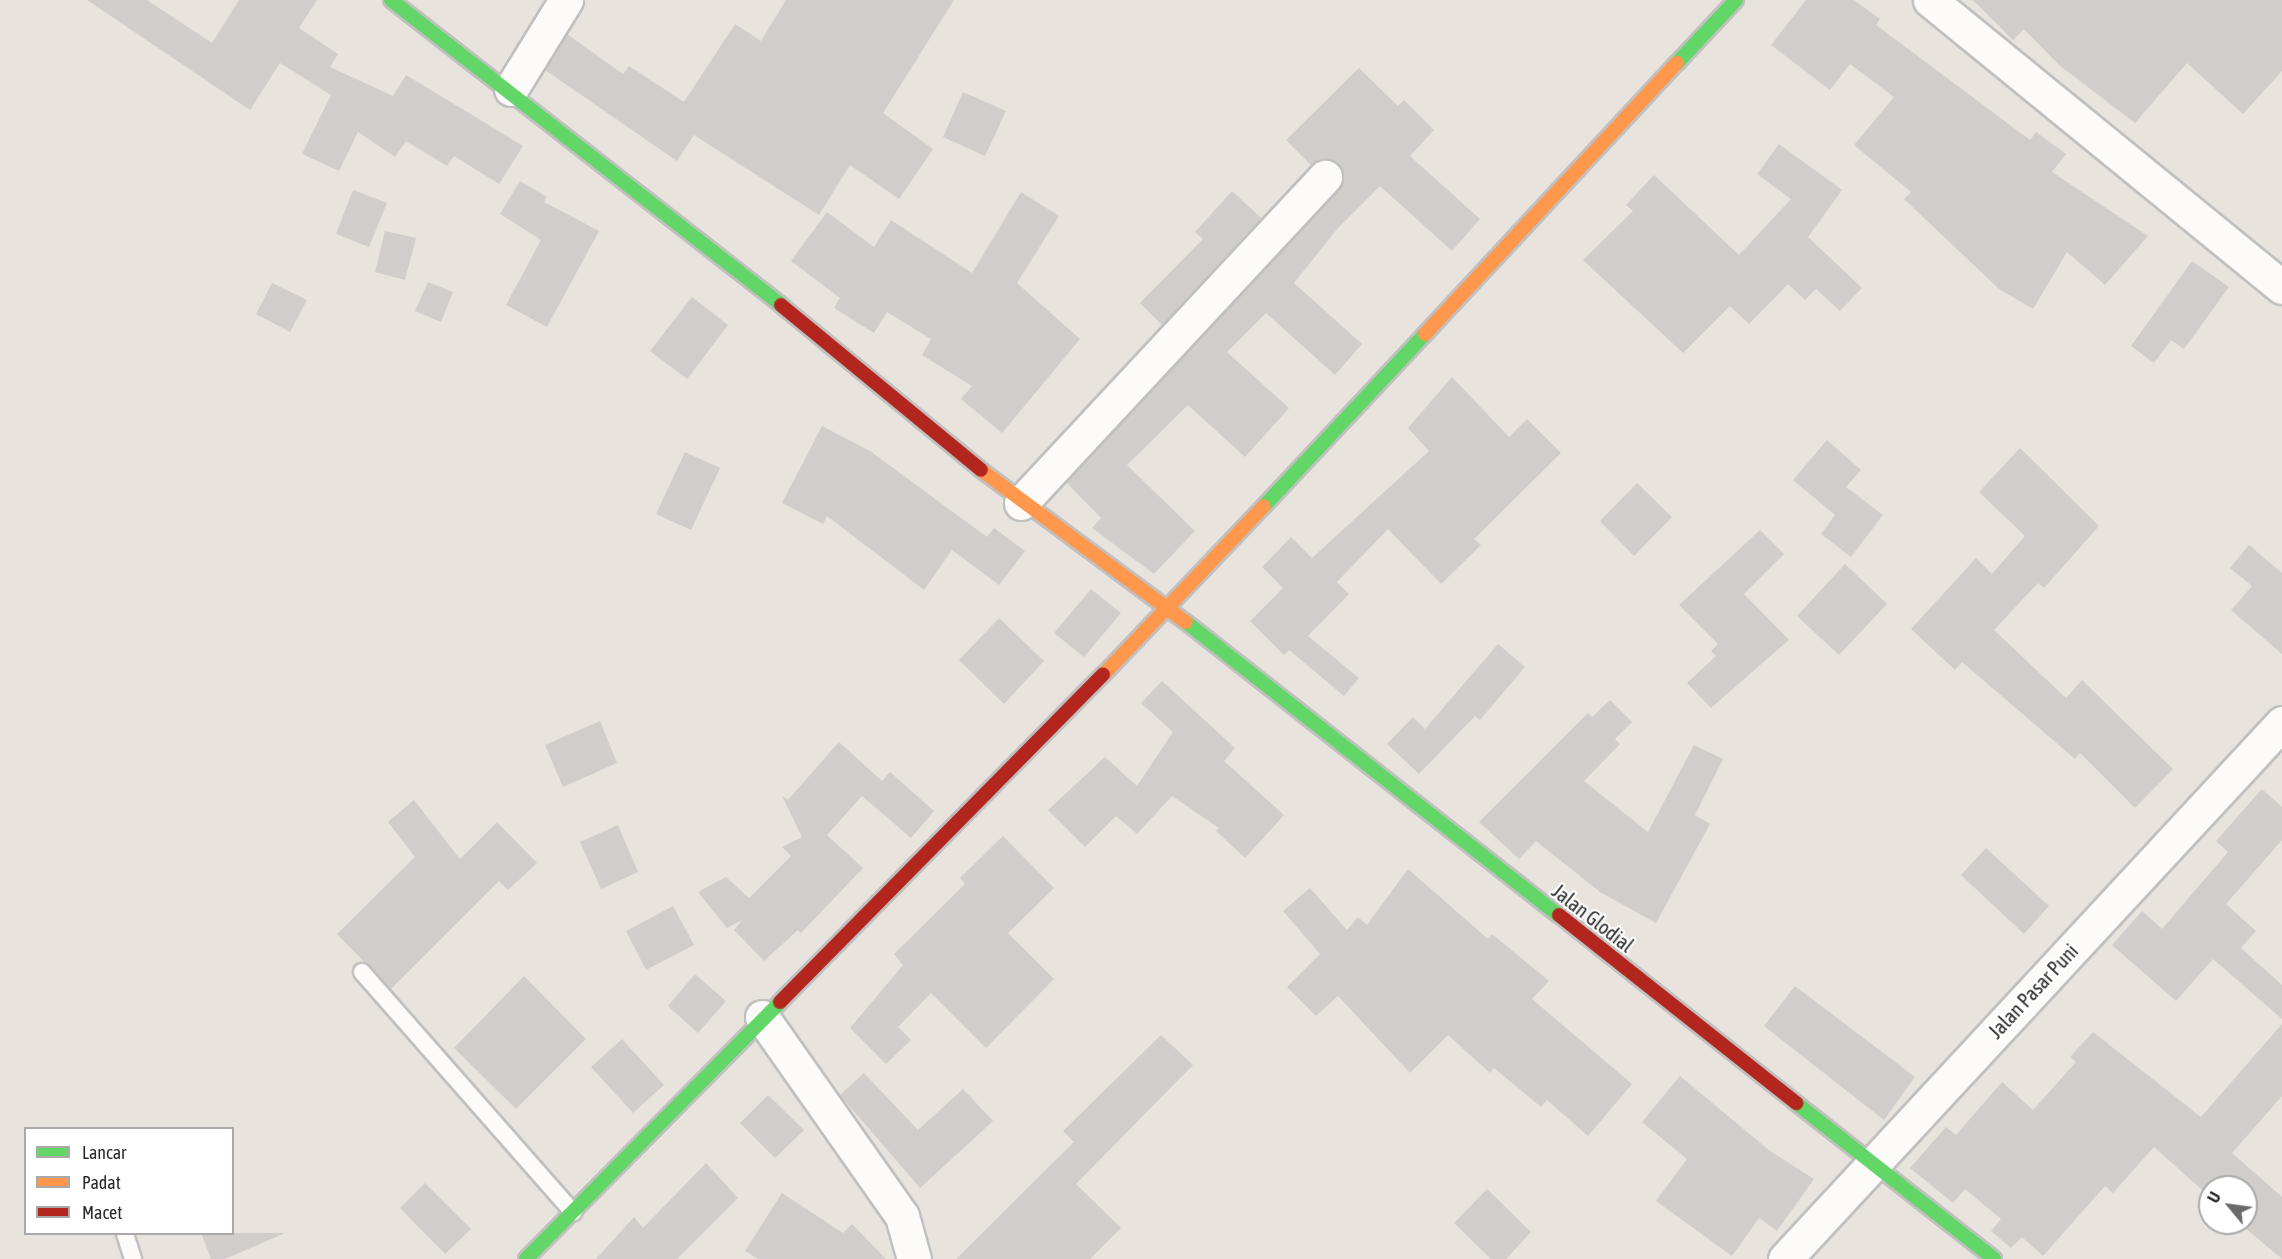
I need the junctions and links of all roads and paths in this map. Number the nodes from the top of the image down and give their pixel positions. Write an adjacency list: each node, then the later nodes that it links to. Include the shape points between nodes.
1 (391, 0): 5 (street, Jalan Glodial)
2 (566, 0): 5 (street)
3 (1736, 0): 9 (street)
4 (1930, 0): 7 (street)
5 (511, 89): 8 (street, Jalan Glodial)
6 (1325, 177): 8 (street)
7 (2282, 287)
8 (1021, 503): 9 (street, Jalan Glodial)
9 (1169, 608): 12 (street); 13 (street, Jalan Glodial)
10 (2282, 723): 13 (street, Jalan Pasar Puni)
11 (362, 972): 14 (lane)
12 (762, 1017): 14 (street); 18 (street, via 902,1216)
13 (1871, 1163): 19 (street, Jalan Pasar Puni); 20 (street, Jalan Glodial)
14 (573, 1212): 17 (street)
15 (126, 1235): 16 (lane)
16 (133, 1259)
17 (526, 1259)
18 (914, 1259)
19 (1785, 1259)
20 (1994, 1259)

